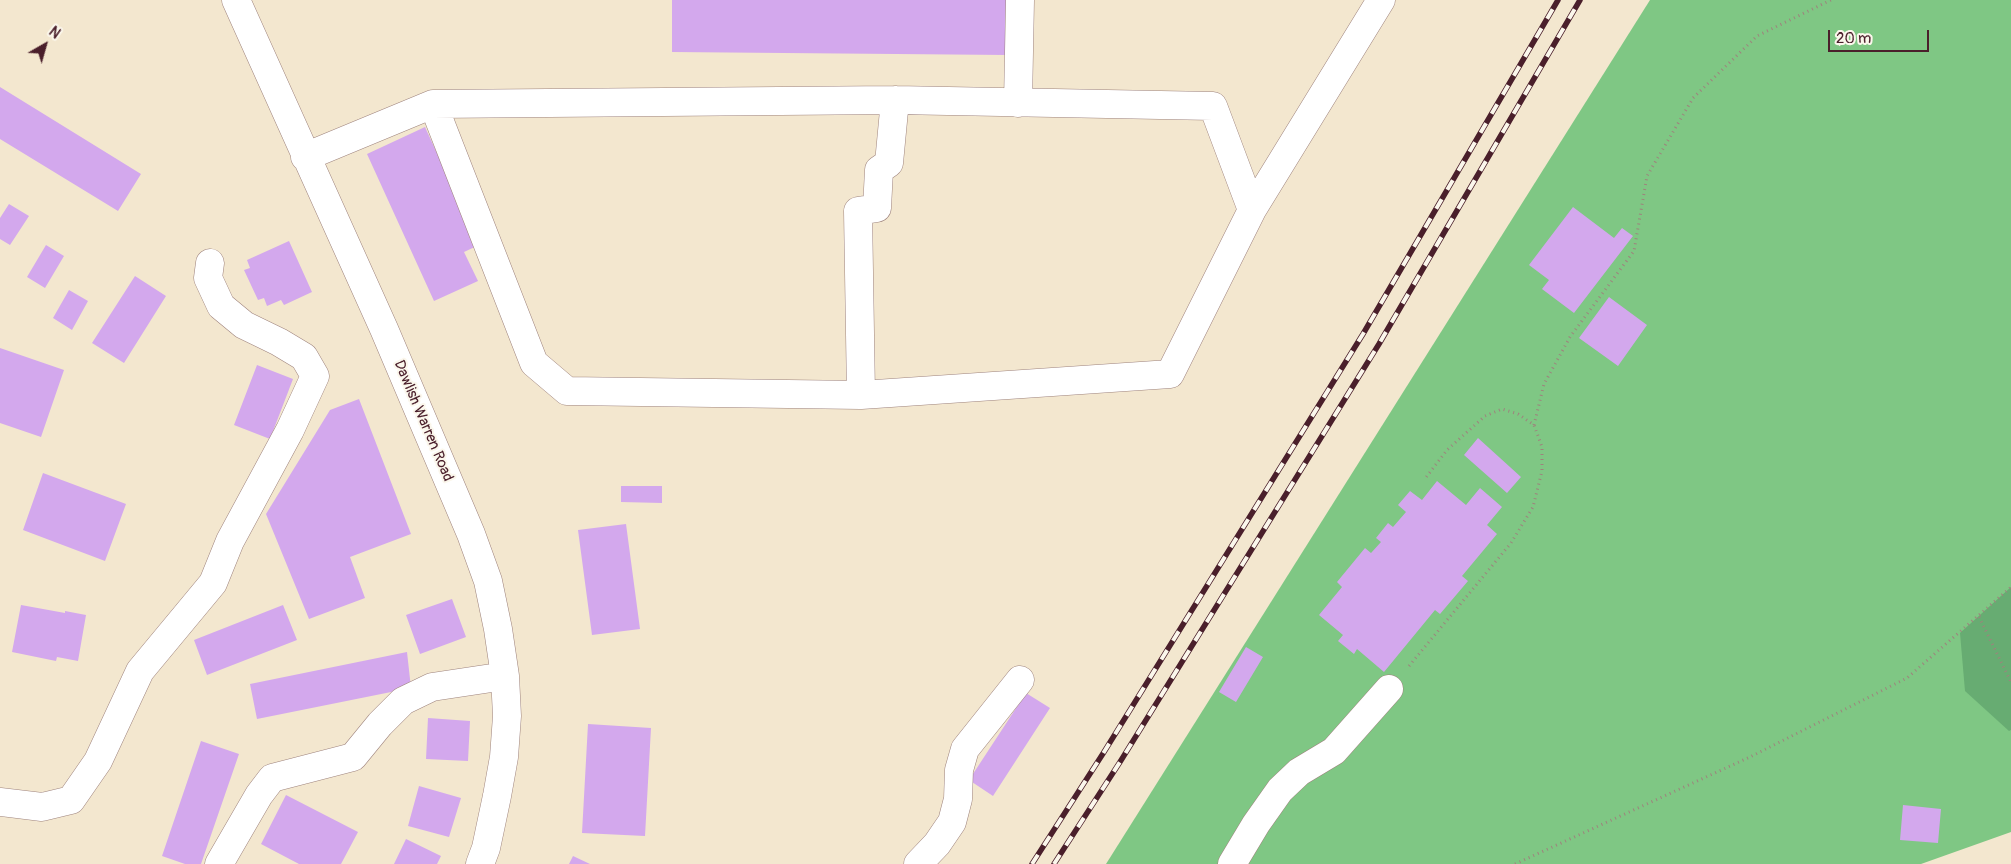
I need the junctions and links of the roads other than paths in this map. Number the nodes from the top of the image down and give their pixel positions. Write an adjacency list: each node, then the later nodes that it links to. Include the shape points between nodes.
1 (236, 0): 7 (street, Dawlish Warren Road)
2 (1020, 0): 5 (street)
3 (1381, 0): 8 (street)
4 (895, 100): 5 (street); 6 (street); 10 (street, via 889,163 879,170 877,208 858,211)
5 (1018, 102): 8 (street, via 1213,106)
6 (433, 104): 7 (street); 10 (street, via 534,363 567,391)
7 (306, 157): 11 (street, Dawlish Warren Road, via 471,534 488,581)
8 (1252, 210): 10 (street, via 1170,374)
9 (210, 263): 14 (street, via 208,278 221,306 244,325 304,357 315,376 290,430 230,541 213,583 140,671 98,761 71,800 42,807)
10 (861, 395)
11 (505, 676): 15 (street, via 432,687 403,701 353,757 272,778); 16 (street, Dawlish Warren Road, via 504,757)
12 (1020, 680): 17 (street, via 965,749 958,770 958,799 952,822)
13 (1389, 689): 18 (street, via 1334,751 1299,772 1280,790)
14 (0, 802)
15 (219, 864)
16 (480, 864)
17 (918, 864)
18 (1232, 864)

